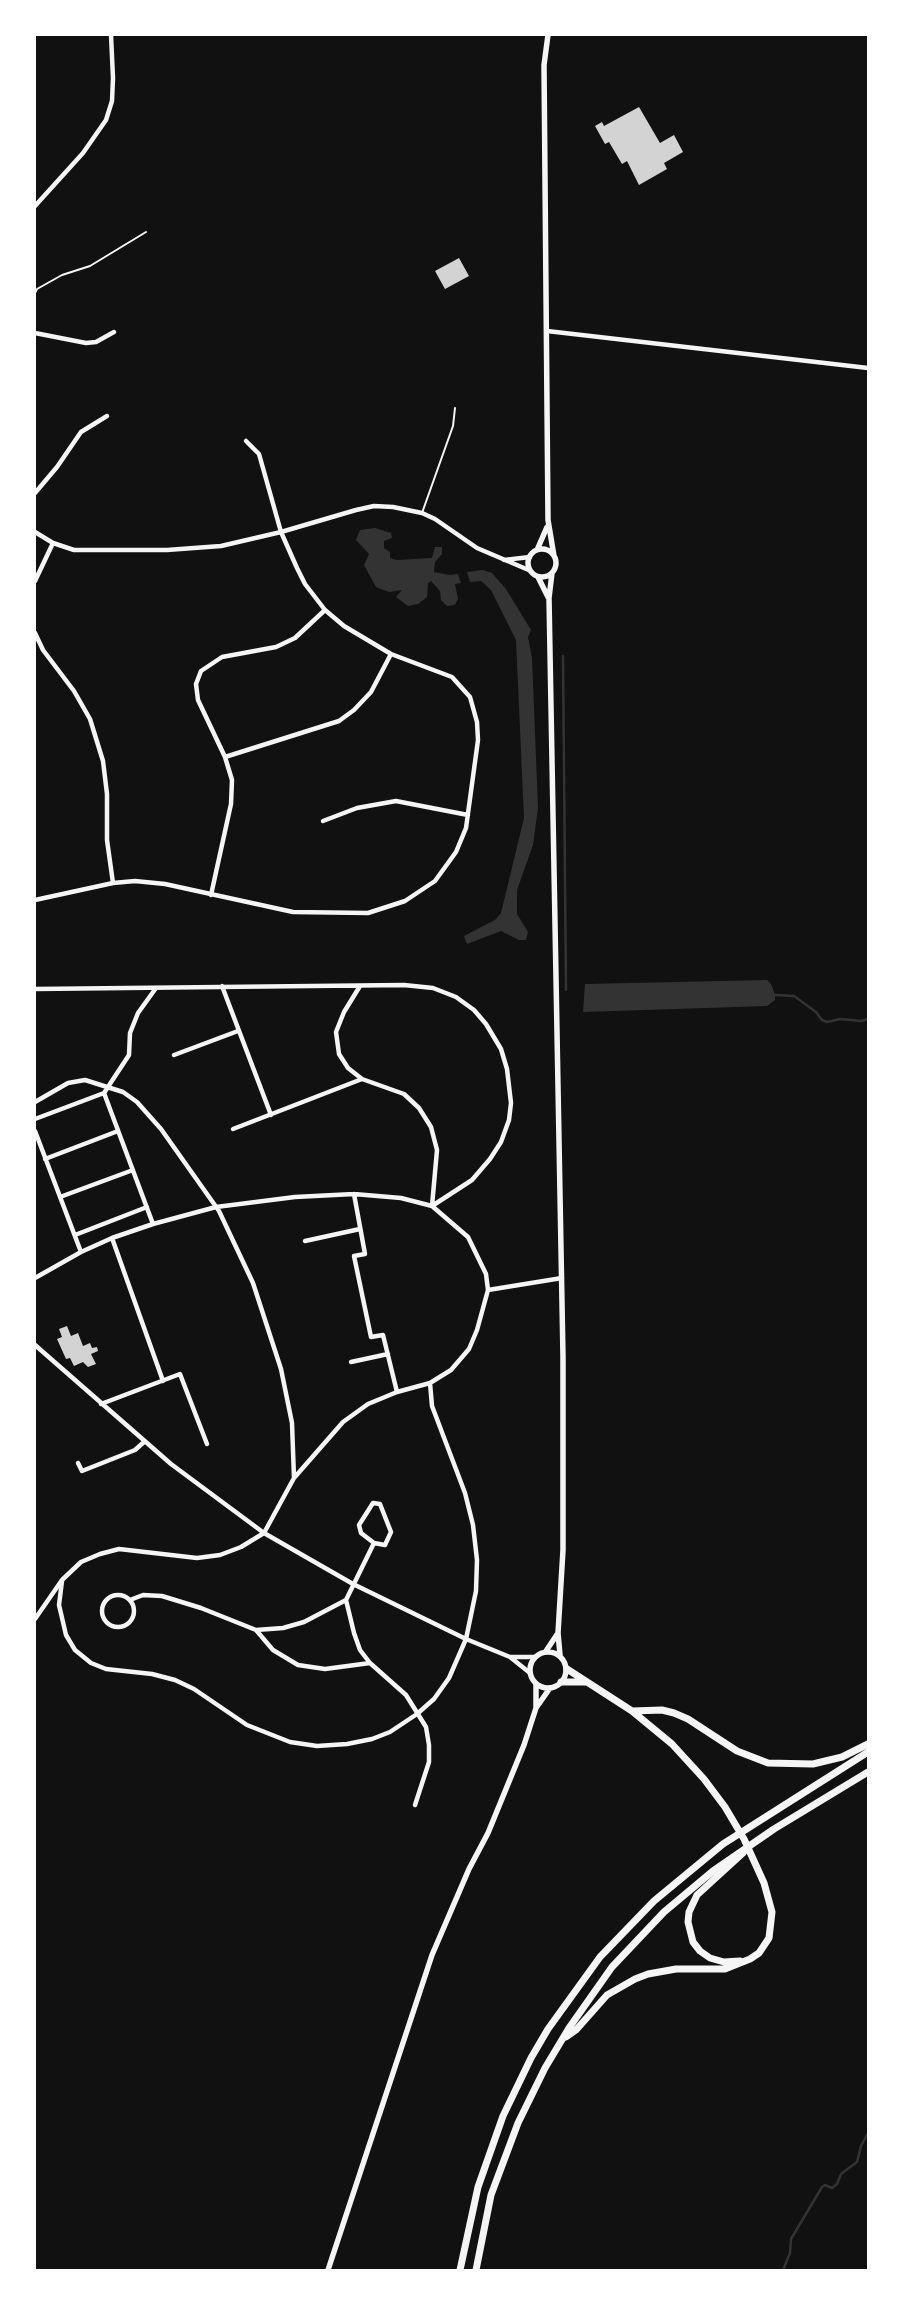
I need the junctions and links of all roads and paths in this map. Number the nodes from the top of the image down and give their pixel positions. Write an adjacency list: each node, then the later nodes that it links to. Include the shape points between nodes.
1 (111, 35): 3 (street, via 112,93 106,120 83,154)
2 (548, 35): 6 (street, via 544,65)
3 (35, 206)
4 (146, 232): 5 (lane, via 90,266 62,275)
5 (35, 292)
6 (548, 331): 9 (street); 15 (street)
7 (114, 332): 8 (street, via 96,342 86,343)
8 (35, 333)
9 (868, 368)
10 (456, 408): 14 (lane, via 453,426)
11 (107, 416): 13 (street, via 81,432 57,468)
12 (246, 441): 17 (street, via 259,454)
13 (35, 493)
14 (422, 513): 17 (street, via 374,506); 22 (street, via 451,528 477,548)
15 (548, 520): 19 (street); 20 (street)
16 (35, 532): 18 (street)
17 (281, 532): 18 (street, via 221,546 168,550 89,552); 28 (street, via 305,584)
18 (53, 543): 26 (street)
19 (537, 550): 20 (street, via 546,550); 21 (street)
20 (554, 556): 24 (street, via 556,565)
21 (530, 557): 22 (street); 23 (street)
22 (503, 560): 23 (street)
23 (531, 571): 25 (street)
24 (552, 573): 25 (street); 27 (street)
25 (538, 576): 27 (street)
26 (35, 582)
27 (549, 598): 66 (street)
28 (325, 610): 30 (street); 31 (street, via 296,638 276,646 222,657 200,671 196,684 198,700)
29 (35, 633): 34 (street, via 90,719 103,760)
30 (391, 654): 31 (street, via 371,692 339,721); 32 (street, via 452,677 470,697 478,740)
31 (225, 756): 35 (street, via 232,780 231,804)
32 (468, 815): 33 (street, via 396,801 357,808); 35 (street, via 456,852 435,881 405,901 368,913 293,912)
33 (323, 822)
34 (113, 883): 35 (street, via 165,884); 36 (street)
35 (211, 895)
36 (35, 900)
37 (222, 986): 38 (street); 39 (street); 41 (street)
38 (360, 986): 43 (street, via 336,1032 339,1054 348,1068); 56 (street, via 433,988 456,997 474,1010 501,1049 511,1103 501,1142 472,1180)
39 (156, 988): 40 (street); 44 (street, via 138,1013 130,1033 128,1055)
40 (35, 989)
41 (238, 1031): 42 (street); 47 (street)
42 (174, 1056)
43 (362, 1079): 47 (street); 56 (street, via 404,1094 432,1127 437,1150)
44 (108, 1086): 45 (street); 46 (street, via 85,1080 68,1083); 58 (street, via 137,1102 161,1129)
45 (104, 1093): 48 (street); 51 (street)
46 (35, 1102)
47 (271, 1115): 49 (street)
48 (35, 1119)
49 (232, 1129)
50 (35, 1131): 52 (street)
51 (118, 1131): 52 (street); 53 (street)
52 (46, 1159): 55 (street)
53 (133, 1170): 55 (street); 57 (street)
54 (354, 1194): 56 (street, via 401,1198); 58 (street, via 296,1196); 60 (street)
55 (60, 1197): 61 (street)
56 (432, 1206): 67 (street, via 468,1237 486,1274)
57 (147, 1207): 59 (street); 61 (street)
58 (216, 1207): 59 (street); 78 (street, via 253,1283 281,1369 292,1423)
59 (153, 1224): 62 (street)
60 (360, 1229): 63 (street); 69 (street, via 365,1254 354,1256 371,1337 383,1335)
61 (75, 1235): 64 (street)
62 (112, 1238): 64 (street); 71 (street)
63 (305, 1241)
64 (81, 1252): 65 (street)
65 (35, 1278)
66 (562, 1278): 67 (street); 87 (street, via 563,1550)
67 (488, 1290): 72 (street, via 469,1349 451,1370)
68 (35, 1345): 74 (street)
69 (388, 1354): 70 (street); 73 (street)
70 (351, 1362)
71 (163, 1381): 74 (street); 76 (street, via 180,1374)
72 (430, 1383): 73 (street); 88 (street, via 432,1406 465,1493 473,1525 476,1591)
73 (397, 1392): 78 (street, via 368,1404 343,1422)
74 (101, 1404): 75 (street)
75 (144, 1442): 77 (street, via 135,1450 82,1471); 79 (street)
76 (207, 1444)
77 (78, 1463)
78 (294, 1478): 79 (street)
79 (264, 1533): 81 (street, via 241,1547 197,1558 119,1549 81,1562); 82 (street)
80 (374, 1543): 80 (street, via 384,1545 392,1532 380,1504 373,1503 359,1525 361,1533); 82 (street)
81 (62, 1580): 85 (street); 102 (street, via 59,1605 66,1635 75,1650 91,1664 174,1680 263,1733 316,1746 348,1744 390,1732)
82 (353, 1584): 84 (street); 88 (street)
83 (130, 1600): 83 (street, via 117,1595 105,1602 102,1615 107,1623 120,1628 131,1621 135,1613); 86 (street, via 143,1595 162,1596)
84 (346, 1600): 86 (street, via 304,1622); 93 (street, via 360,1650)
85 (35, 1619)
86 (256, 1630): 93 (street, via 273,1650 298,1665 325,1669)
87 (558, 1633): 89 (street); 90 (street)
88 (466, 1639): 91 (street); 102 (street, via 449,1678)
89 (546, 1651): 90 (street); 92 (street)
90 (560, 1656): 94 (street)
91 (510, 1657): 92 (street); 95 (street)
92 (535, 1657): 95 (street, via 530,1664)
93 (370, 1663): 102 (street, via 395,1683)
94 (567, 1669): 96 (street); 97 (highway)
95 (530, 1673): 98 (street)
96 (561, 1682): 97 (highway); 99 (street)
97 (586, 1682): 101 (highway)
98 (536, 1684): 99 (street); 100 (street)
99 (550, 1688): 100 (street)
100 (536, 1708): 110 (street, via 505,1792 448,1915 422,1982)
101 (632, 1711): 103 (highway, via 674,1713 737,1751 768,1763 799,1766 825,1762); 108 (highway, via 688,1761 725,1807 758,1868 771,1903 772,1922 765,1945)
102 (418, 1714): 106 (street, via 426,1727 429,1754)
103 (868, 1744)
104 (868, 1752): 111 (highway, via 716,1850 654,1901 600,1957 535,2051 503,2116 478,2187)
105 (868, 1772): 107 (highway)
106 (415, 1805)
107 (750, 1845): 108 (highway, via 736,1862 697,1896 688,1922 693,1942 710,1958 733,1962); 109 (highway, via 692,1887 642,1934 612,1967)
108 (750, 1959): 109 (highway, via 725,1969 676,1969 635,1979 607,1996 576,2030)
109 (563, 2039): 112 (highway, via 545,2068 510,2142 492,2195)
110 (328, 2270)
111 (460, 2270)
112 (476, 2270)

